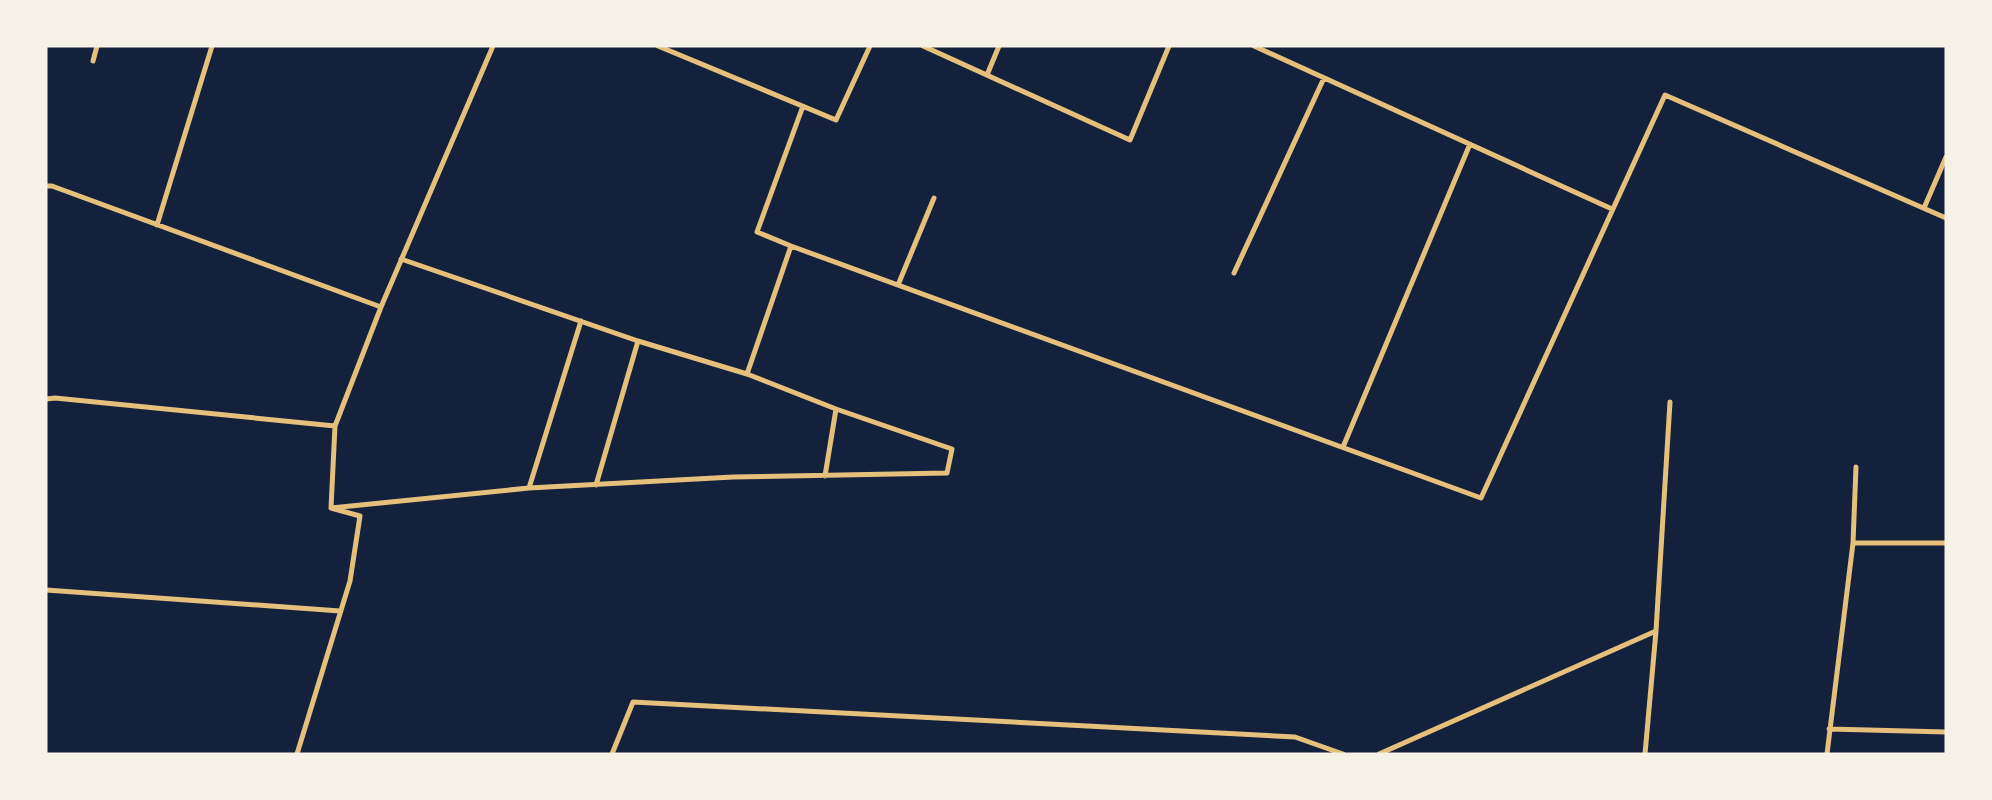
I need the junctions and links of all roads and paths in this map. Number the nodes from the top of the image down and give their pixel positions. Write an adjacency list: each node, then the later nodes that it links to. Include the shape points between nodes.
1 (97, 46): 10 (street)
2 (212, 46): 21 (street)
3 (494, 46): 23 (street)
4 (658, 46): 13 (street)
5 (870, 46): 13 (street, via 836,120)
6 (923, 46): 11 (street)
7 (999, 46): 11 (street)
8 (1169, 46): 11 (street, via 1130,140)
9 (1254, 46): 12 (street)
10 (93, 61)
11 (987, 75)
12 (1324, 78): 14 (street); 24 (street)
13 (804, 106): 22 (street, via 757,232)
14 (1470, 144): 19 (street); 34 (street)
15 (1946, 157): 18 (street)
16 (46, 186): 21 (street)
17 (934, 198): 25 (street)
18 (1924, 208): 19 (street, via 1665,95); 20 (street)
19 (1612, 209): 34 (street, via 1481,498)
20 (1946, 218)
21 (157, 225): 26 (street)
22 (791, 246): 25 (street); 29 (street)
23 (401, 259): 26 (street); 27 (street)
24 (1234, 273)
25 (898, 285): 34 (street)
26 (381, 307): 33 (street)
27 (581, 321): 28 (street); 38 (street)
28 (638, 341): 29 (street); 37 (street)
29 (747, 374): 32 (street)
30 (46, 399): 33 (street)
31 (1670, 402): 44 (street)
32 (836, 409): 36 (street); 36 (street, via 952,448 946,473)
33 (334, 426): 39 (street)
34 (1343, 447)
35 (1856, 467): 41 (street)
36 (824, 476): 37 (street, via 733,477)
37 (596, 485): 38 (street)
38 (529, 488): 39 (street)
39 (331, 508): 43 (street, via 360,516 350,581)
40 (1946, 543): 41 (street)
41 (1853, 544): 45 (street)
42 (46, 590): 43 (street)
43 (340, 611): 47 (street)
44 (1656, 631): 50 (street); 51 (street)
45 (1830, 729): 46 (street); 52 (street)
46 (1946, 732)
47 (297, 754)
48 (612, 754): 49 (street, via 633,702 1295,737)
49 (1343, 754)
50 (1379, 754)
51 (1645, 754)
52 (1827, 754)

